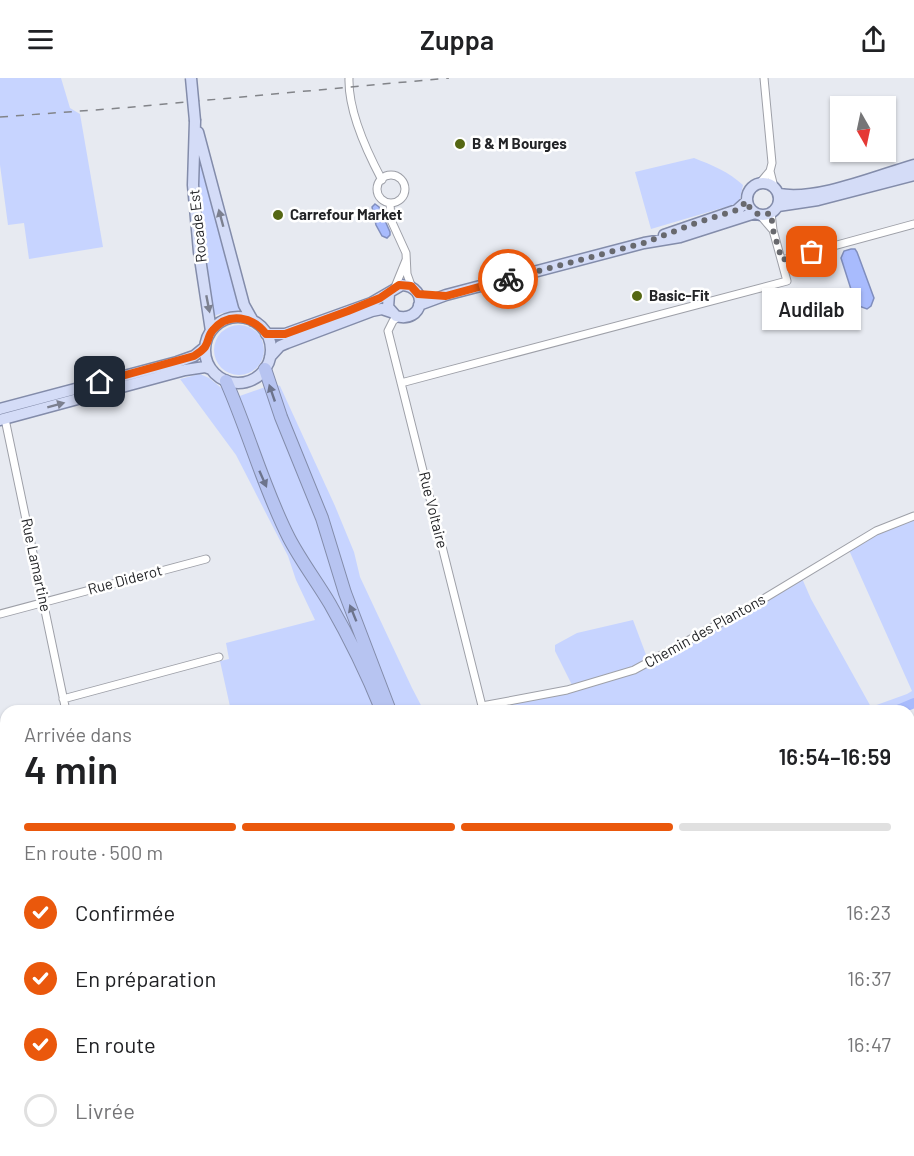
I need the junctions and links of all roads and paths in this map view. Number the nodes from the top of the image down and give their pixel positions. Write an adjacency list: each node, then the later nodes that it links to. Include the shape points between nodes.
1 (191, 78): 4 (main road, Rocade Est, bridge)
2 (349, 78): 8 (street, via 355,115)
3 (764, 78): 6 (street)
4 (195, 121): 20 (main road, Rocade Est, one-way to 4, via 244,305); 21 (main road, Rocade Est, one-way to 21, via 193,185)
5 (914, 165): 12 (main road)
6 (770, 171): 9 (street); 12 (street)
7 (914, 175): 12 (main road, via 818,200)
8 (382, 180): 11 (street, via 378,192 382,200); 11 (street, via 394,176 404,184 402,197)
9 (759, 184): 10 (main road, via 750,190); 12 (main road, via 767,183)
10 (747, 201): 12 (main road, via 750,208); 14 (main road, via 737,210)
11 (390, 203): 15 (street, via 391,220)
12 (770, 205): 14 (main road, via 681,237); 16 (street, via 770,223)
13 (914, 224): 16 (street)
14 (644, 243): 18 (main road, via 446,296)
15 (406, 260): 17 (street); 18 (street, via 408,279)
16 (782, 260): 27 (street, via 787,281)
17 (392, 290): 18 (main road, via 404,285); 19 (main road, via 387,302); 22 (main road, via 371,303 285,334)
18 (417, 295): 19 (main road, via 412,315)
19 (395, 315): 24 (main road, via 382,309 372,311 287,343 280,346); 27 (street, Rue Voltaire, via 388,331)
20 (253, 321): 21 (main road, via 235,318 218,324); 22 (main road)
21 (212, 331): 23 (main road)
22 (266, 334): 24 (main road, via 270,345)
23 (205, 347): 25 (main road); 28 (main road, via 177,362)
24 (268, 363): 26 (main road, via 248,382); 37 (highway, one-way to 24, via 345,593 322,518 280,417)
25 (211, 369): 26 (main road); 28 (main road, one-way to 25, via 185,370)
26 (226, 381): 36 (highway, one-way to 36, via 288,537 349,638)
27 (401, 383): 38 (street, Rue Voltaire)
28 (2, 416): 31 (street, Rue Lamartine)
29 (914, 516): 38 (street, Chemin des Plantons, via 876,531 755,604 634,670 567,690)
30 (206, 559): 31 (street, Rue Diderot)
31 (44, 601): 32 (street, Rue Diderot); 34 (street, Rue Lamartine)
32 (0, 614)
33 (219, 657): 34 (street)
34 (63, 699): 35 (street, Rue Lamartine)
35 (64, 705)
36 (379, 705)
37 (388, 705)
38 (482, 705)

